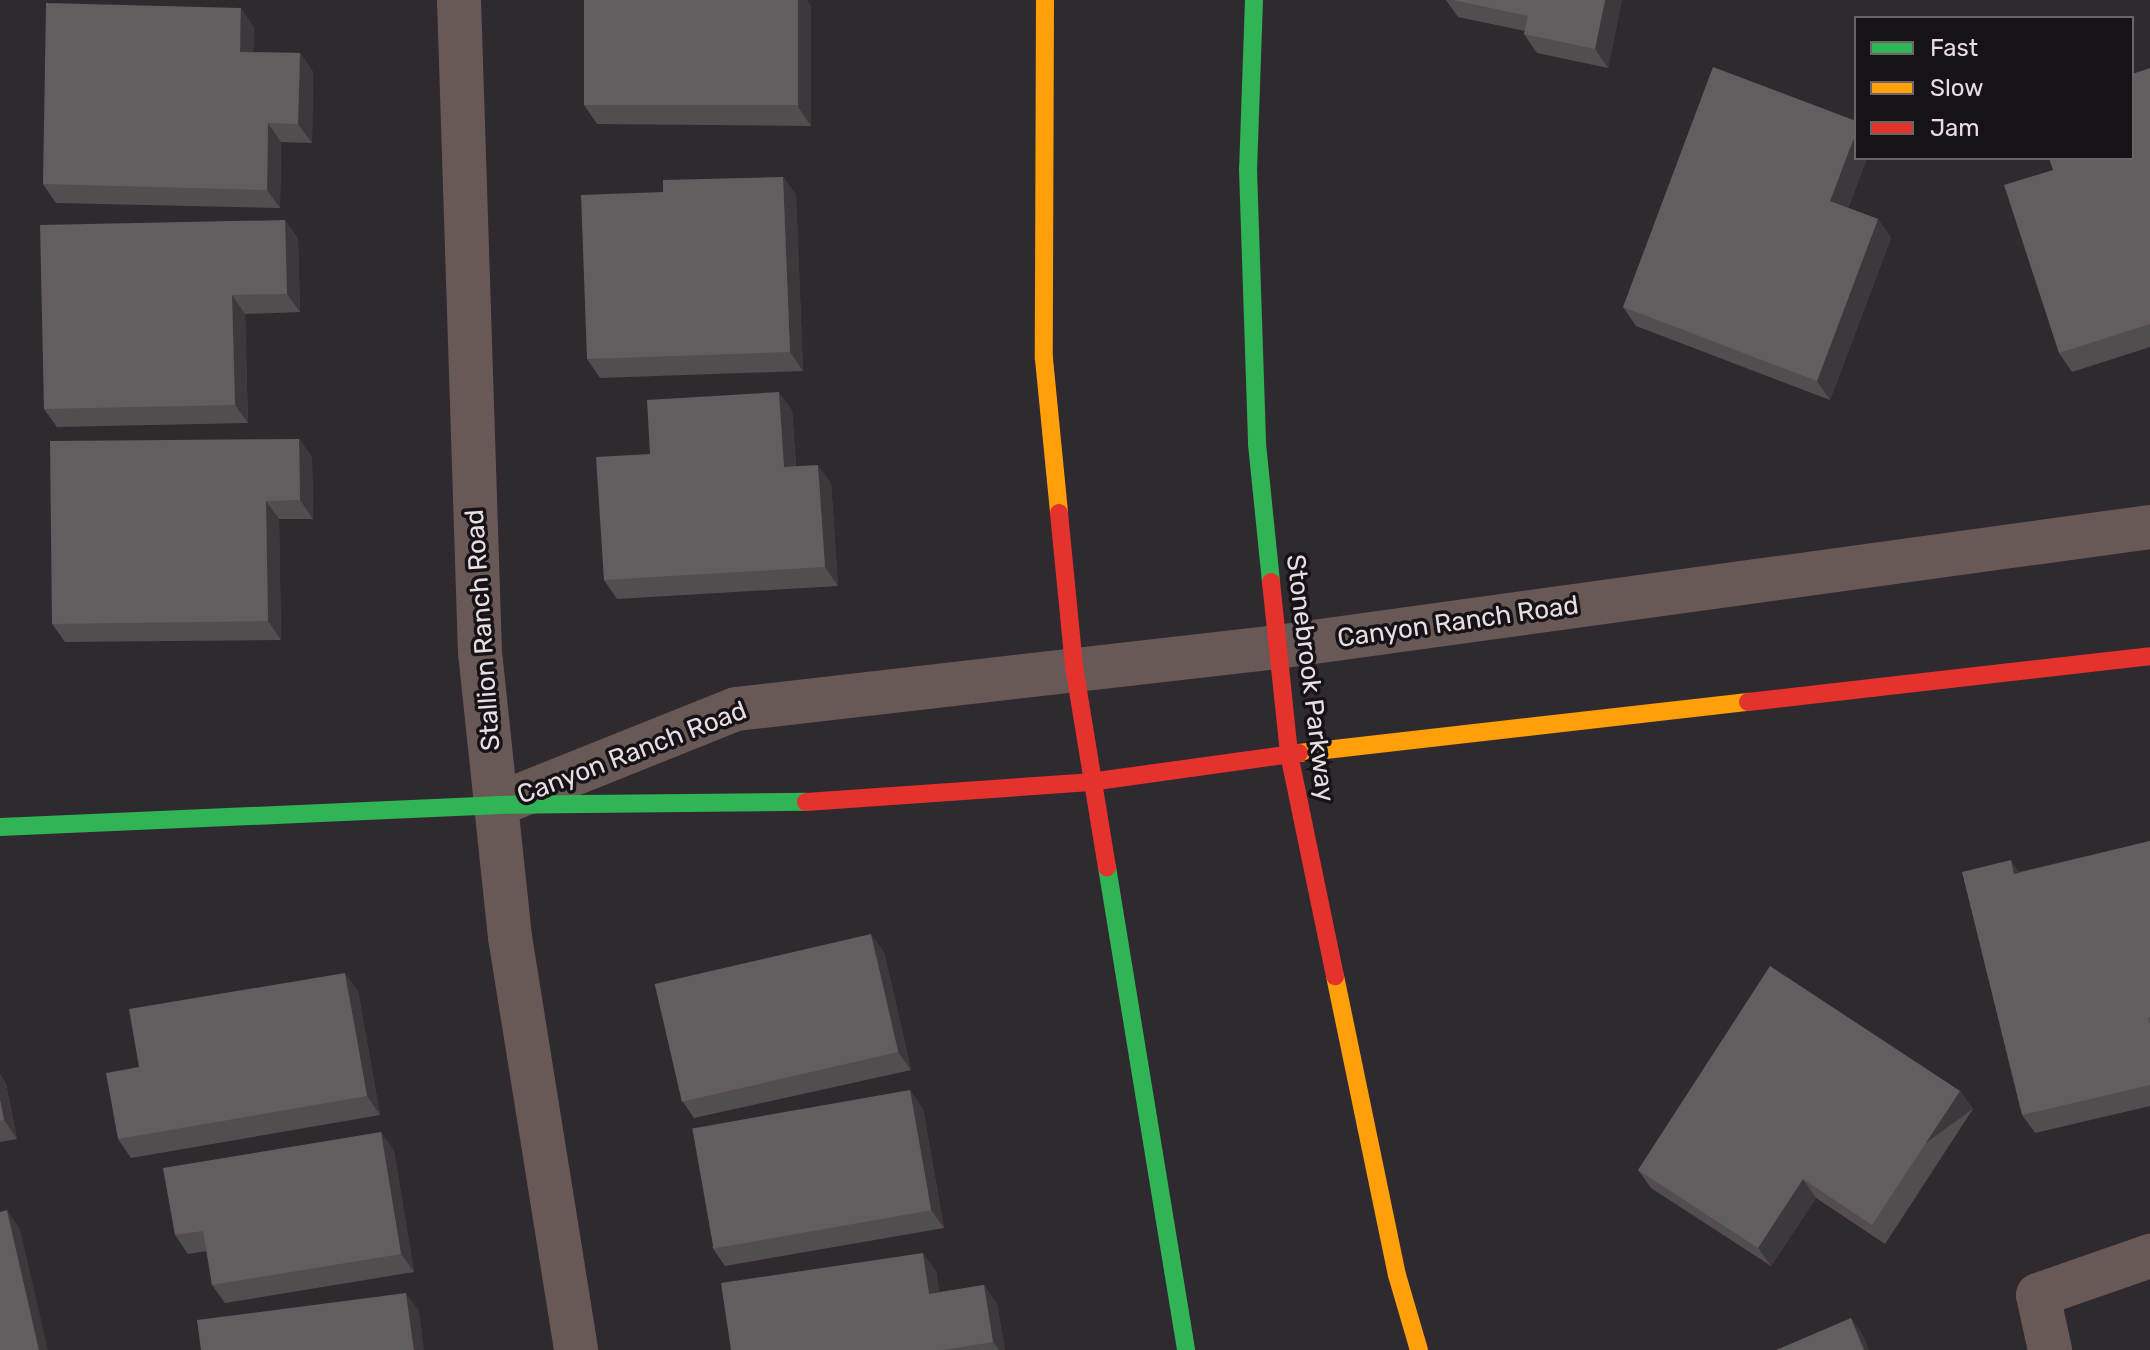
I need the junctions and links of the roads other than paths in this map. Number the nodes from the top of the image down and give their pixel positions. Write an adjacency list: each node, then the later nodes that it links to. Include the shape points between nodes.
1 (459, 0): 10 (street, Stallion Ranch Road, via 480,652)
2 (1045, 0): 7 (main road, via 1044,359)
3 (1254, 0): 5 (main road, Stonebrook Parkway, via 1248,169 1257,429)
4 (2150, 527): 5 (street, Canyon Ranch Road)
5 (1277, 647): 7 (street, Canyon Ranch Road); 8 (main road, Stonebrook Parkway)
6 (2150, 656): 8 (main road, Canyon Ranch Road)
7 (1074, 666): 9 (main road); 10 (street, Canyon Ranch Road, via 736,709)
8 (1289, 754): 9 (main road, Canyon Ranch Road); 15 (main road, Stonebrook Parkway, via 1397,1275)
9 (1090, 782): 10 (main road, Canyon Ranch Road, via 744,806); 14 (main road)
10 (496, 805): 11 (main road, Canyon Ranch Road); 13 (street, Stallion Ranch Road, via 510,937)
11 (0, 827)
12 (2150, 1256): 16 (street, via 2038,1295)
13 (576, 1350)
14 (1186, 1350)
15 (1419, 1350)
16 (2050, 1350)

